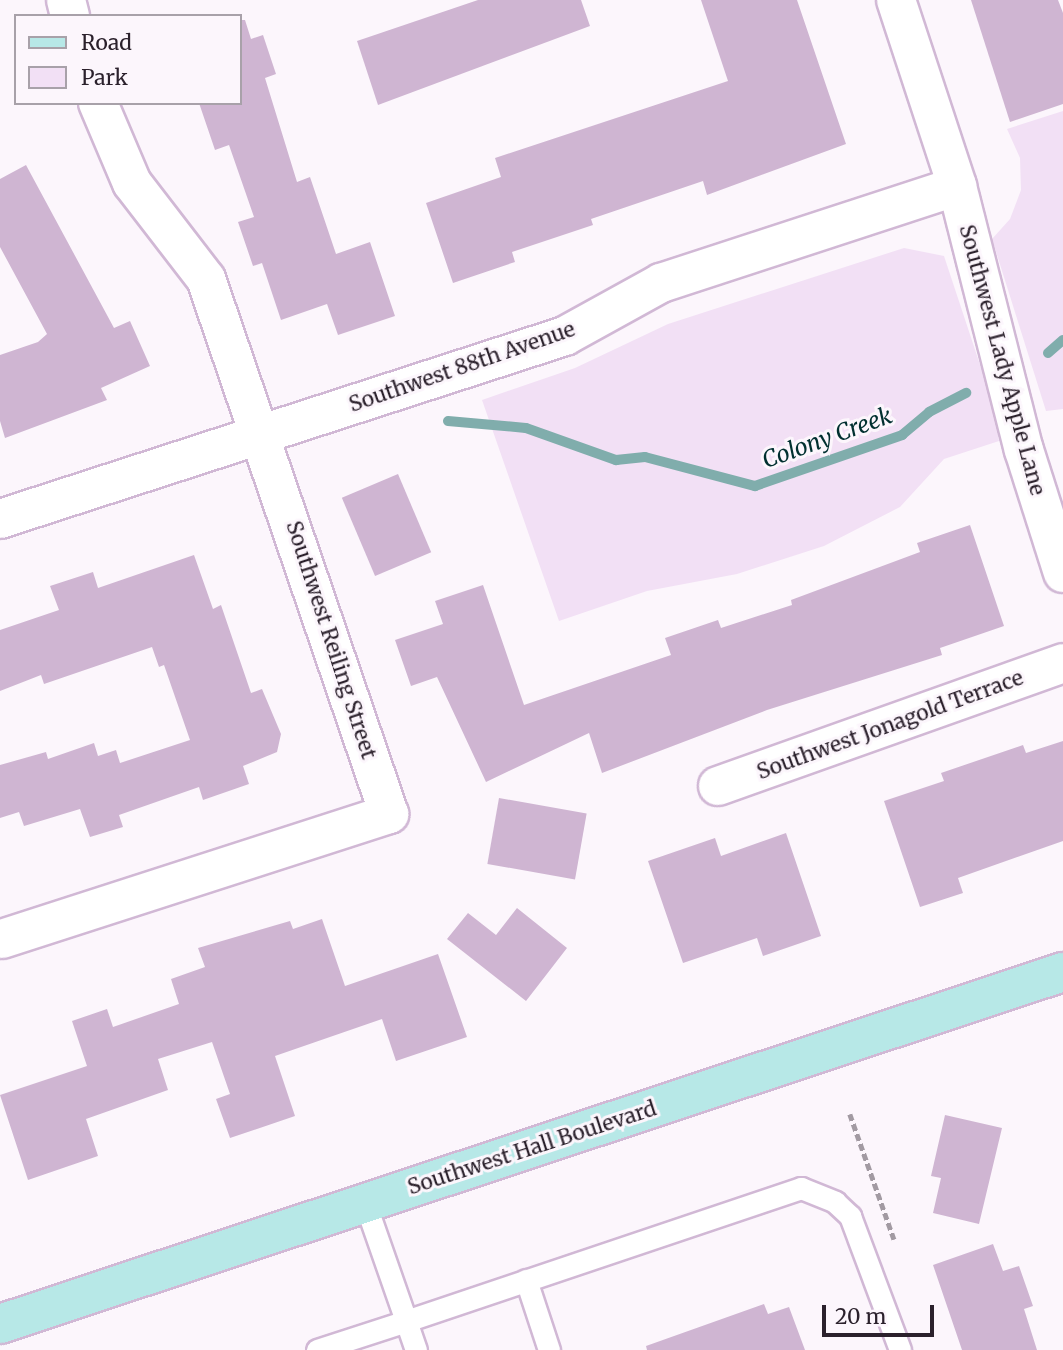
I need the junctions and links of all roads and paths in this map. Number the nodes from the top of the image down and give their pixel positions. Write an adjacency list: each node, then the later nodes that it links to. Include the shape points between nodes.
1 (896, 0): 3 (street, Southwest Lady Apple Lane)
2 (99, 105): 4 (street, Southwest Reiling Street, via 132,183 206,279)
3 (957, 186): 4 (street, Southwest 88th Avenue, via 661,284 565,336); 6 (street, Southwest Lady Apple Lane, via 1021,437)
4 (262, 434): 5 (street, Southwest 88th Avenue); 9 (street, Southwest Reiling Street, via 389,814)
5 (0, 519)
6 (1063, 573)
7 (1063, 663): 8 (street, Southwest Jonagold Terrace)
8 (718, 786)
9 (2, 939)
10 (1063, 972): 12 (main road, Southwest Hall Boulevard)
11 (850, 1114): 13 (path)
12 (366, 1203): 15 (lane); 16 (main road, Southwest Hall Boulevard)
13 (896, 1245)
14 (526, 1280): 15 (lane); 19 (lane); 20 (lane, via 801,1188 835,1202 850,1216)
15 (406, 1321): 17 (lane); 18 (lane)
16 (0, 1324)
17 (317, 1350)
18 (416, 1350)
19 (549, 1350)
20 (900, 1350)

